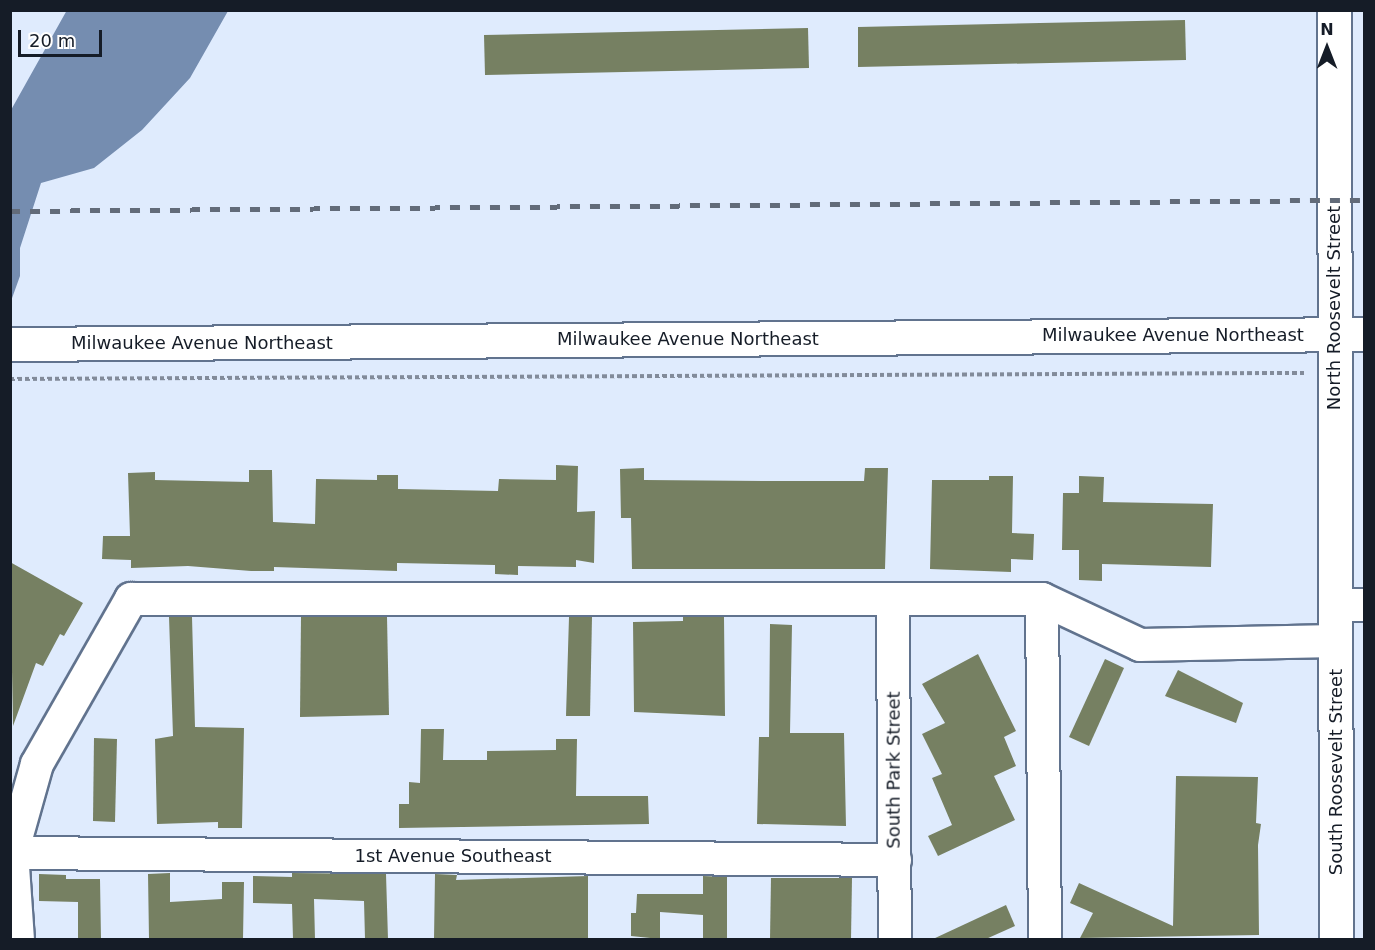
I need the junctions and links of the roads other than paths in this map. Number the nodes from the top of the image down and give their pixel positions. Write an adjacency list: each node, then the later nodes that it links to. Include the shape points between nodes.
1 (1334, 10): 2 (street, North Roosevelt Street)
2 (1350, 334): 3 (street, Milwaukee Avenue Northeast); 6 (street, North Roosevelt Street, via 1335,373)
3 (10, 344)
4 (1042, 599): 5 (street); 7 (street, via 1140,645); 12 (street)
5 (893, 601): 8 (street, via 131,599 37,764); 9 (street, South Park Street)
6 (1350, 605): 7 (street, South Roosevelt Street)
7 (1335, 641): 13 (street, South Roosevelt Street)
8 (12, 853): 9 (street, 1st Avenue Southeast); 10 (street)
9 (895, 860): 11 (street, South Park Street)
10 (18, 939)
11 (895, 939)
12 (1045, 939)
13 (1336, 939)

